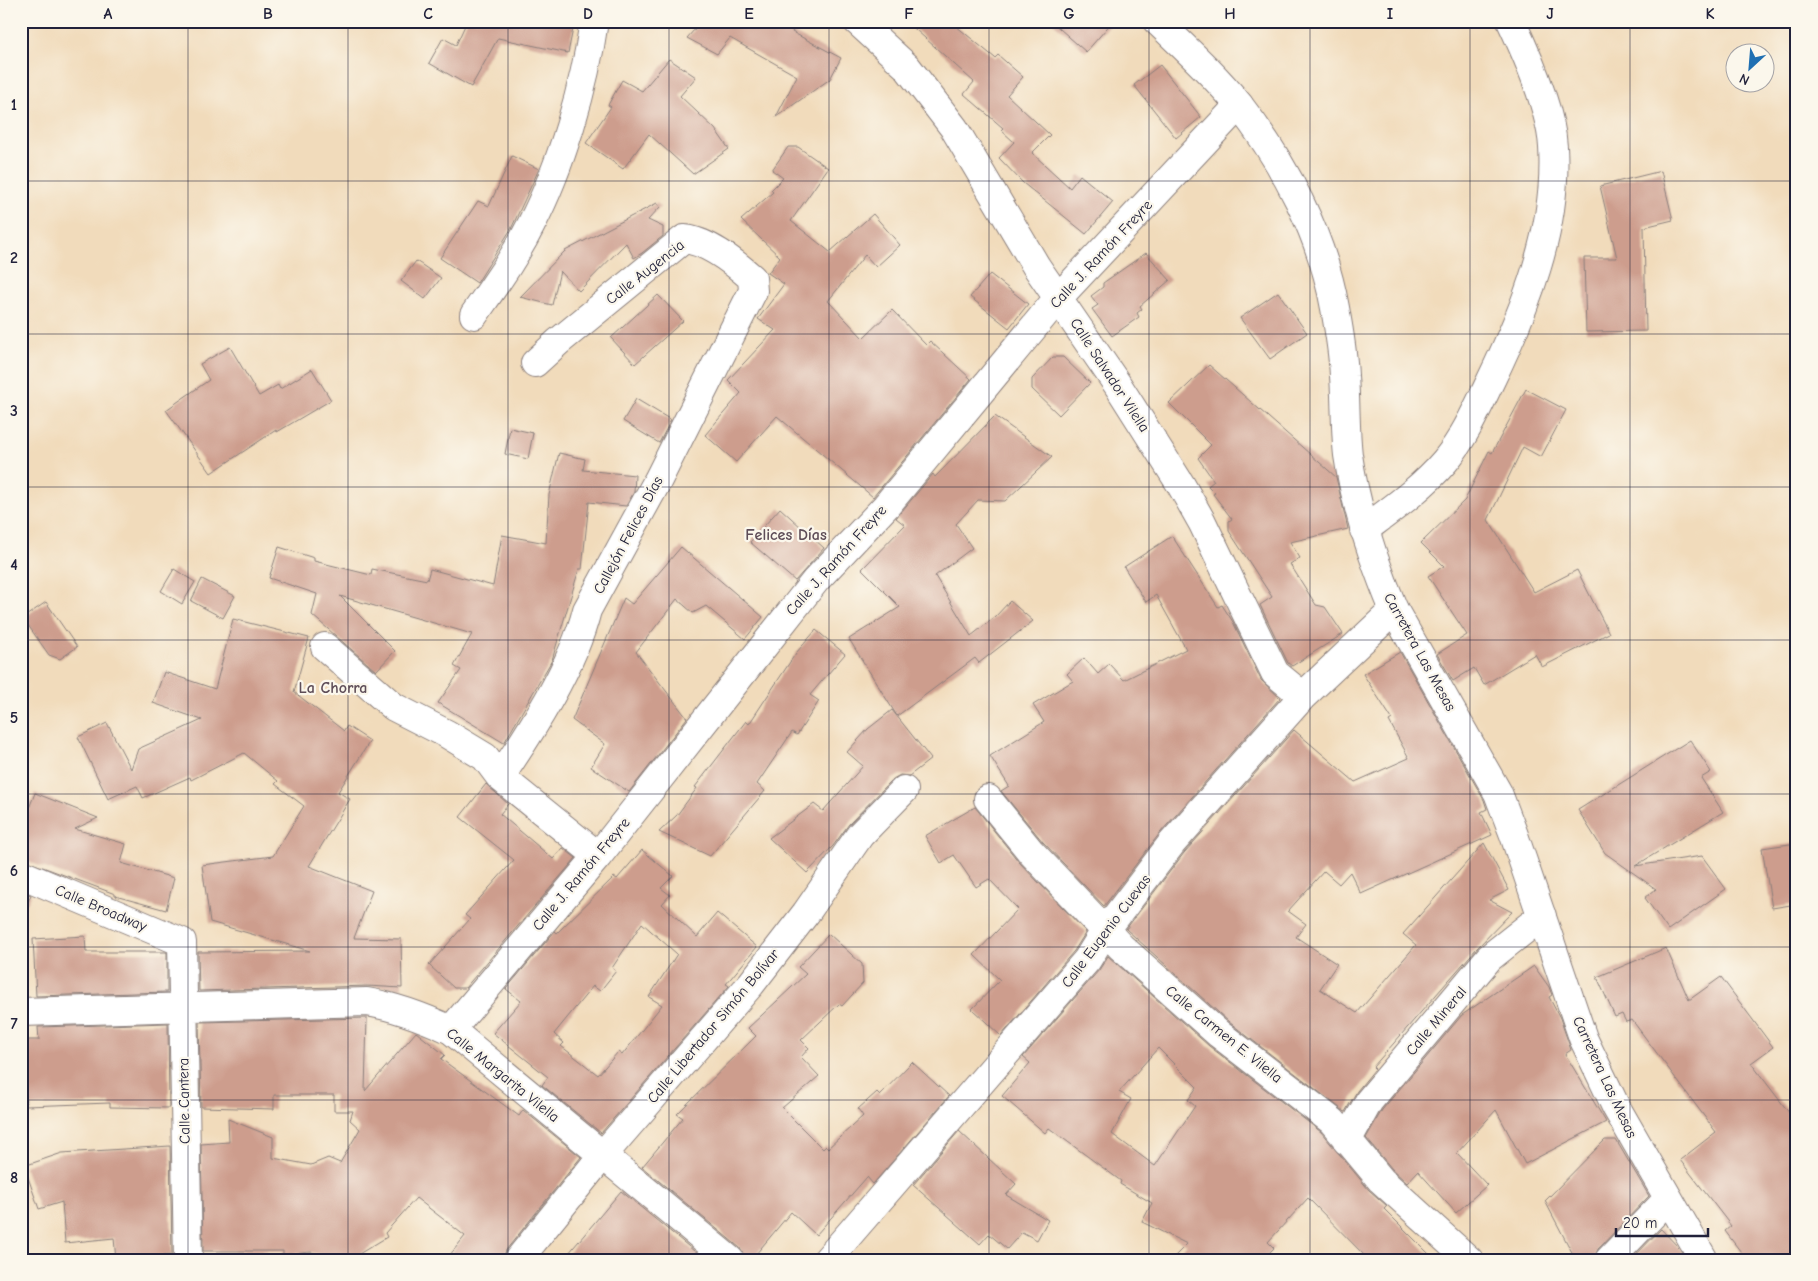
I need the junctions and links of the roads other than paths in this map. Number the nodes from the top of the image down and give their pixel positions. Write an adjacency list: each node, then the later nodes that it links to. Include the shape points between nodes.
1 (594, 21): 8 (street, via 591,43 557,164 532,224)
2 (857, 21): 7 (street, Calle Salvador Vilella, via 907,67 954,128)
3 (1157, 21): 5 (street, Carretera Las Mesas)
4 (1511, 21): 10 (street, via 1546,109 1553,146 1550,194 1534,281 1505,353 1454,448 1419,488)
5 (1239, 105): 7 (street, Calle J. Ramón Freyre); 10 (street, Carretera Las Mesas, via 1307,216 1323,259 1335,308 1344,374 1348,454)
6 (753, 291): 9 (street, Calle Augencia, via 752,278 740,267 708,248 684,239); 14 (street, Callejón Felices Días, via 658,480 587,610 582,629 551,694)
7 (1058, 298): 13 (street, Calle Salvador Vilella, via 1181,485 1275,673); 17 (street, Calle J. Ramón Freyre, via 886,506 816,580)
8 (474, 315)
9 (535, 363)
10 (1364, 530): 11 (street, Carretera Las Mesas)
11 (1394, 610): 13 (street, Calle Eugenio Cuevas); 19 (street, Carretera Las Mesas, via 1498,793)
12 (325, 647): 14 (street, via 394,707 485,757)
13 (1303, 696): 20 (street, Calle Eugenio Cuevas, via 1172,843)
14 (500, 777): 17 (street)
15 (904, 790): 26 (street, Calle Libertador Simón Bolívar, via 860,835 773,956)
16 (988, 799): 20 (street, Calle Carmen E. Vilella, via 1031,852)
17 (598, 856): 24 (street, Calle J. Ramón Freyre)
18 (21, 874): 21 (street, Calle Broadway)
19 (1542, 916): 25 (street, Calle Mineral, via 1489,958 1369,1101); 27 (street, Carretera Las Mesas, via 1583,1038 1616,1107)
20 (1106, 931): 25 (street, Calle Carmen E. Vilella, via 1219,1034 1332,1121); 31 (street, Calle Eugenio Cuevas, via 1087,960)
21 (182, 942): 22 (street, Calle Cantera)
22 (182, 1007): 23 (street, Calle Margarita Vilella); 24 (street, Calle Margarita Vilella, via 368,1002 422,1016); 28 (street, Calle Cantera)
23 (21, 1012)
24 (451, 1030): 26 (street, Calle Margarita Vilella)
25 (1347, 1141): 32 (street, Calle Carmen E. Vilella, via 1381,1180)
26 (602, 1156): 29 (street, Calle Libertador Simón Bolívar); 30 (street, Calle Margarita Vilella)
27 (1668, 1199): 33 (street); 34 (street, Carretera Las Mesas)
28 (188, 1260)
29 (518, 1260)
30 (730, 1260)
31 (827, 1260)
32 (1469, 1260)
33 (1609, 1260)
34 (1704, 1260)

